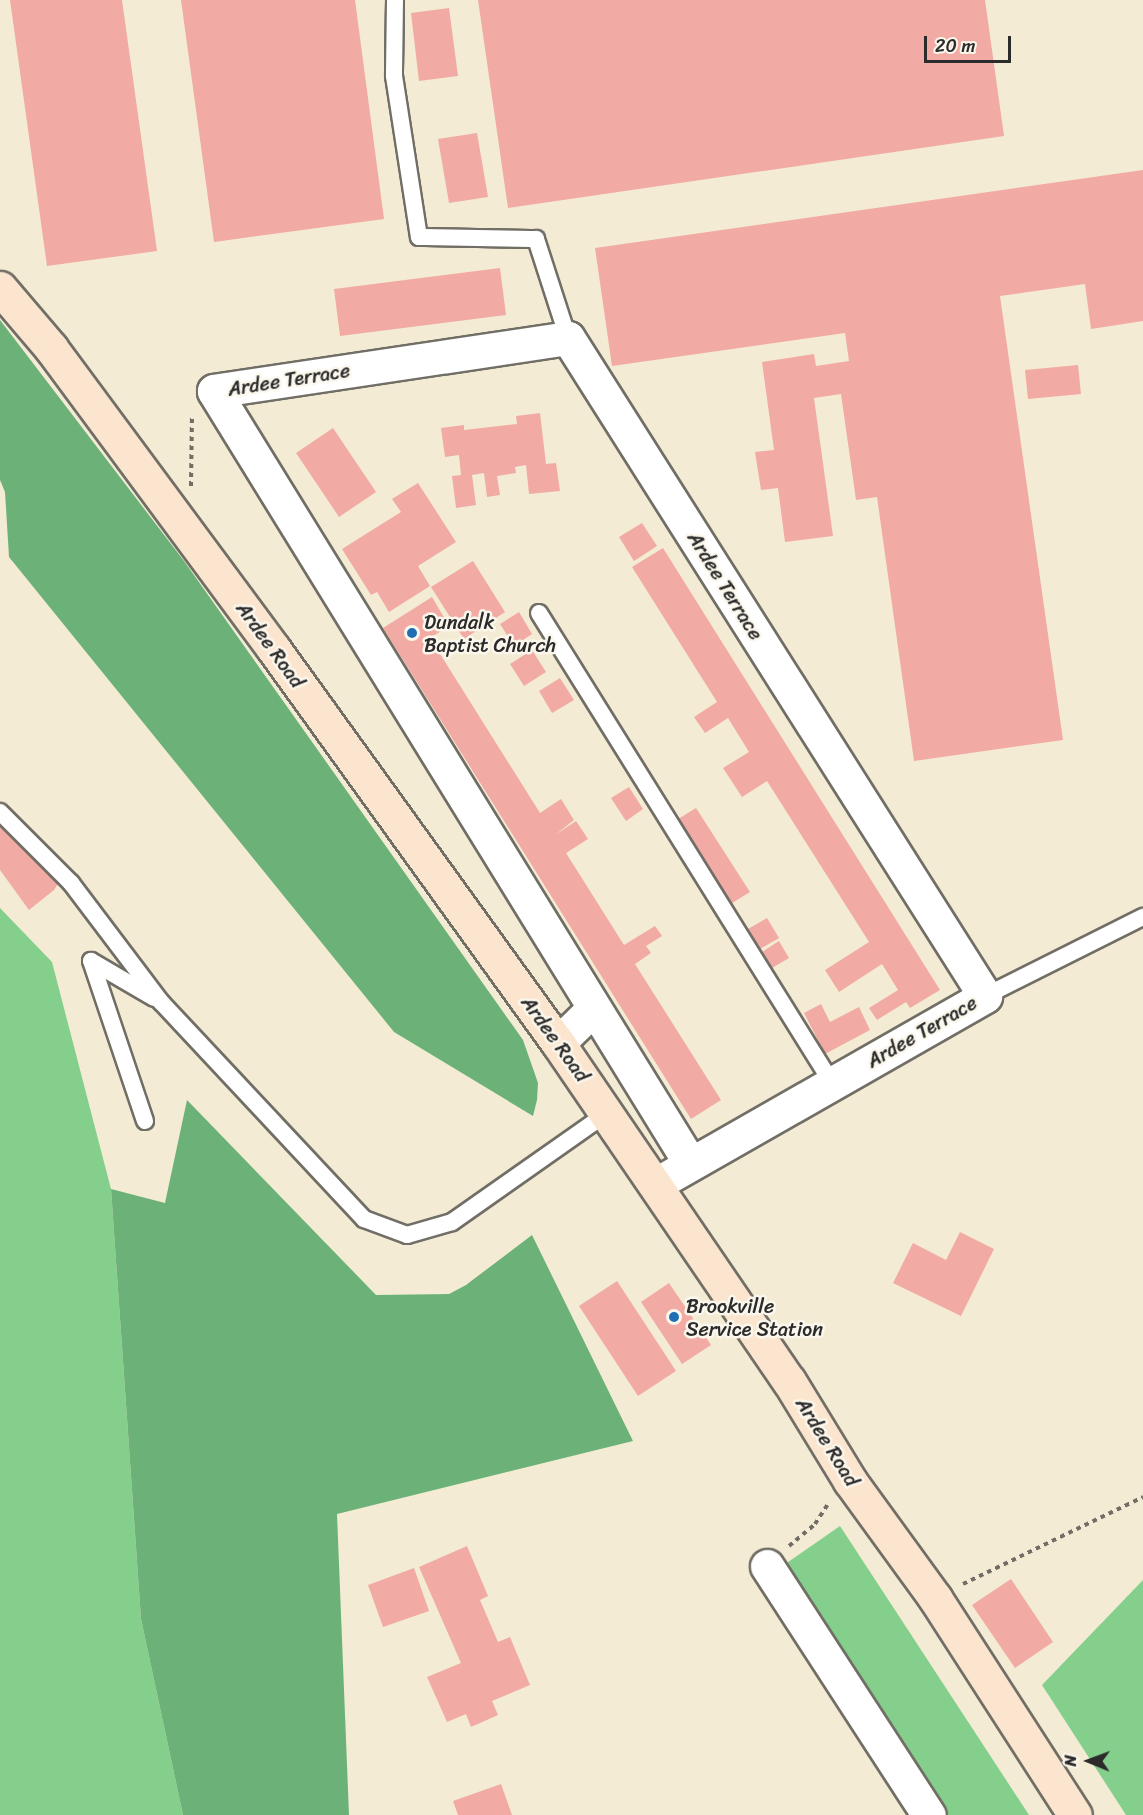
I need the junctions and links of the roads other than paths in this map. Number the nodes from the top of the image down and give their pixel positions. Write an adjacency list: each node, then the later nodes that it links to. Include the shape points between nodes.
1 (395, 0): 3 (lane, via 394,76 419,237 536,239)
2 (0, 288): 10 (main road, Ardee Road, via 51,348)
3 (568, 338): 7 (street, Ardee Terrace); 9 (street, Ardee Terrace, via 214,391)
4 (539, 613): 11 (lane)
5 (0, 812): 8 (lane, via 71,883)
6 (1143, 917): 7 (lane)
7 (985, 996): 11 (street, Ardee Terrace)
8 (161, 1002): 12 (lane, via 364,1219 407,1235 452,1222); 13 (lane, via 91,962)
9 (594, 1008): 10 (street); 14 (street, Ardee Terrace)
10 (558, 1043): 12 (main road, Ardee Road)
11 (832, 1083): 14 (street, Ardee Terrace)
12 (607, 1113): 15 (main road, Ardee Road)
13 (145, 1121)
14 (690, 1163): 15 (street)
15 (656, 1184): 18 (main road, Ardee Road, via 848,1476 935,1598)
16 (767, 1566): 17 (street)
17 (929, 1815)
18 (1075, 1815)

